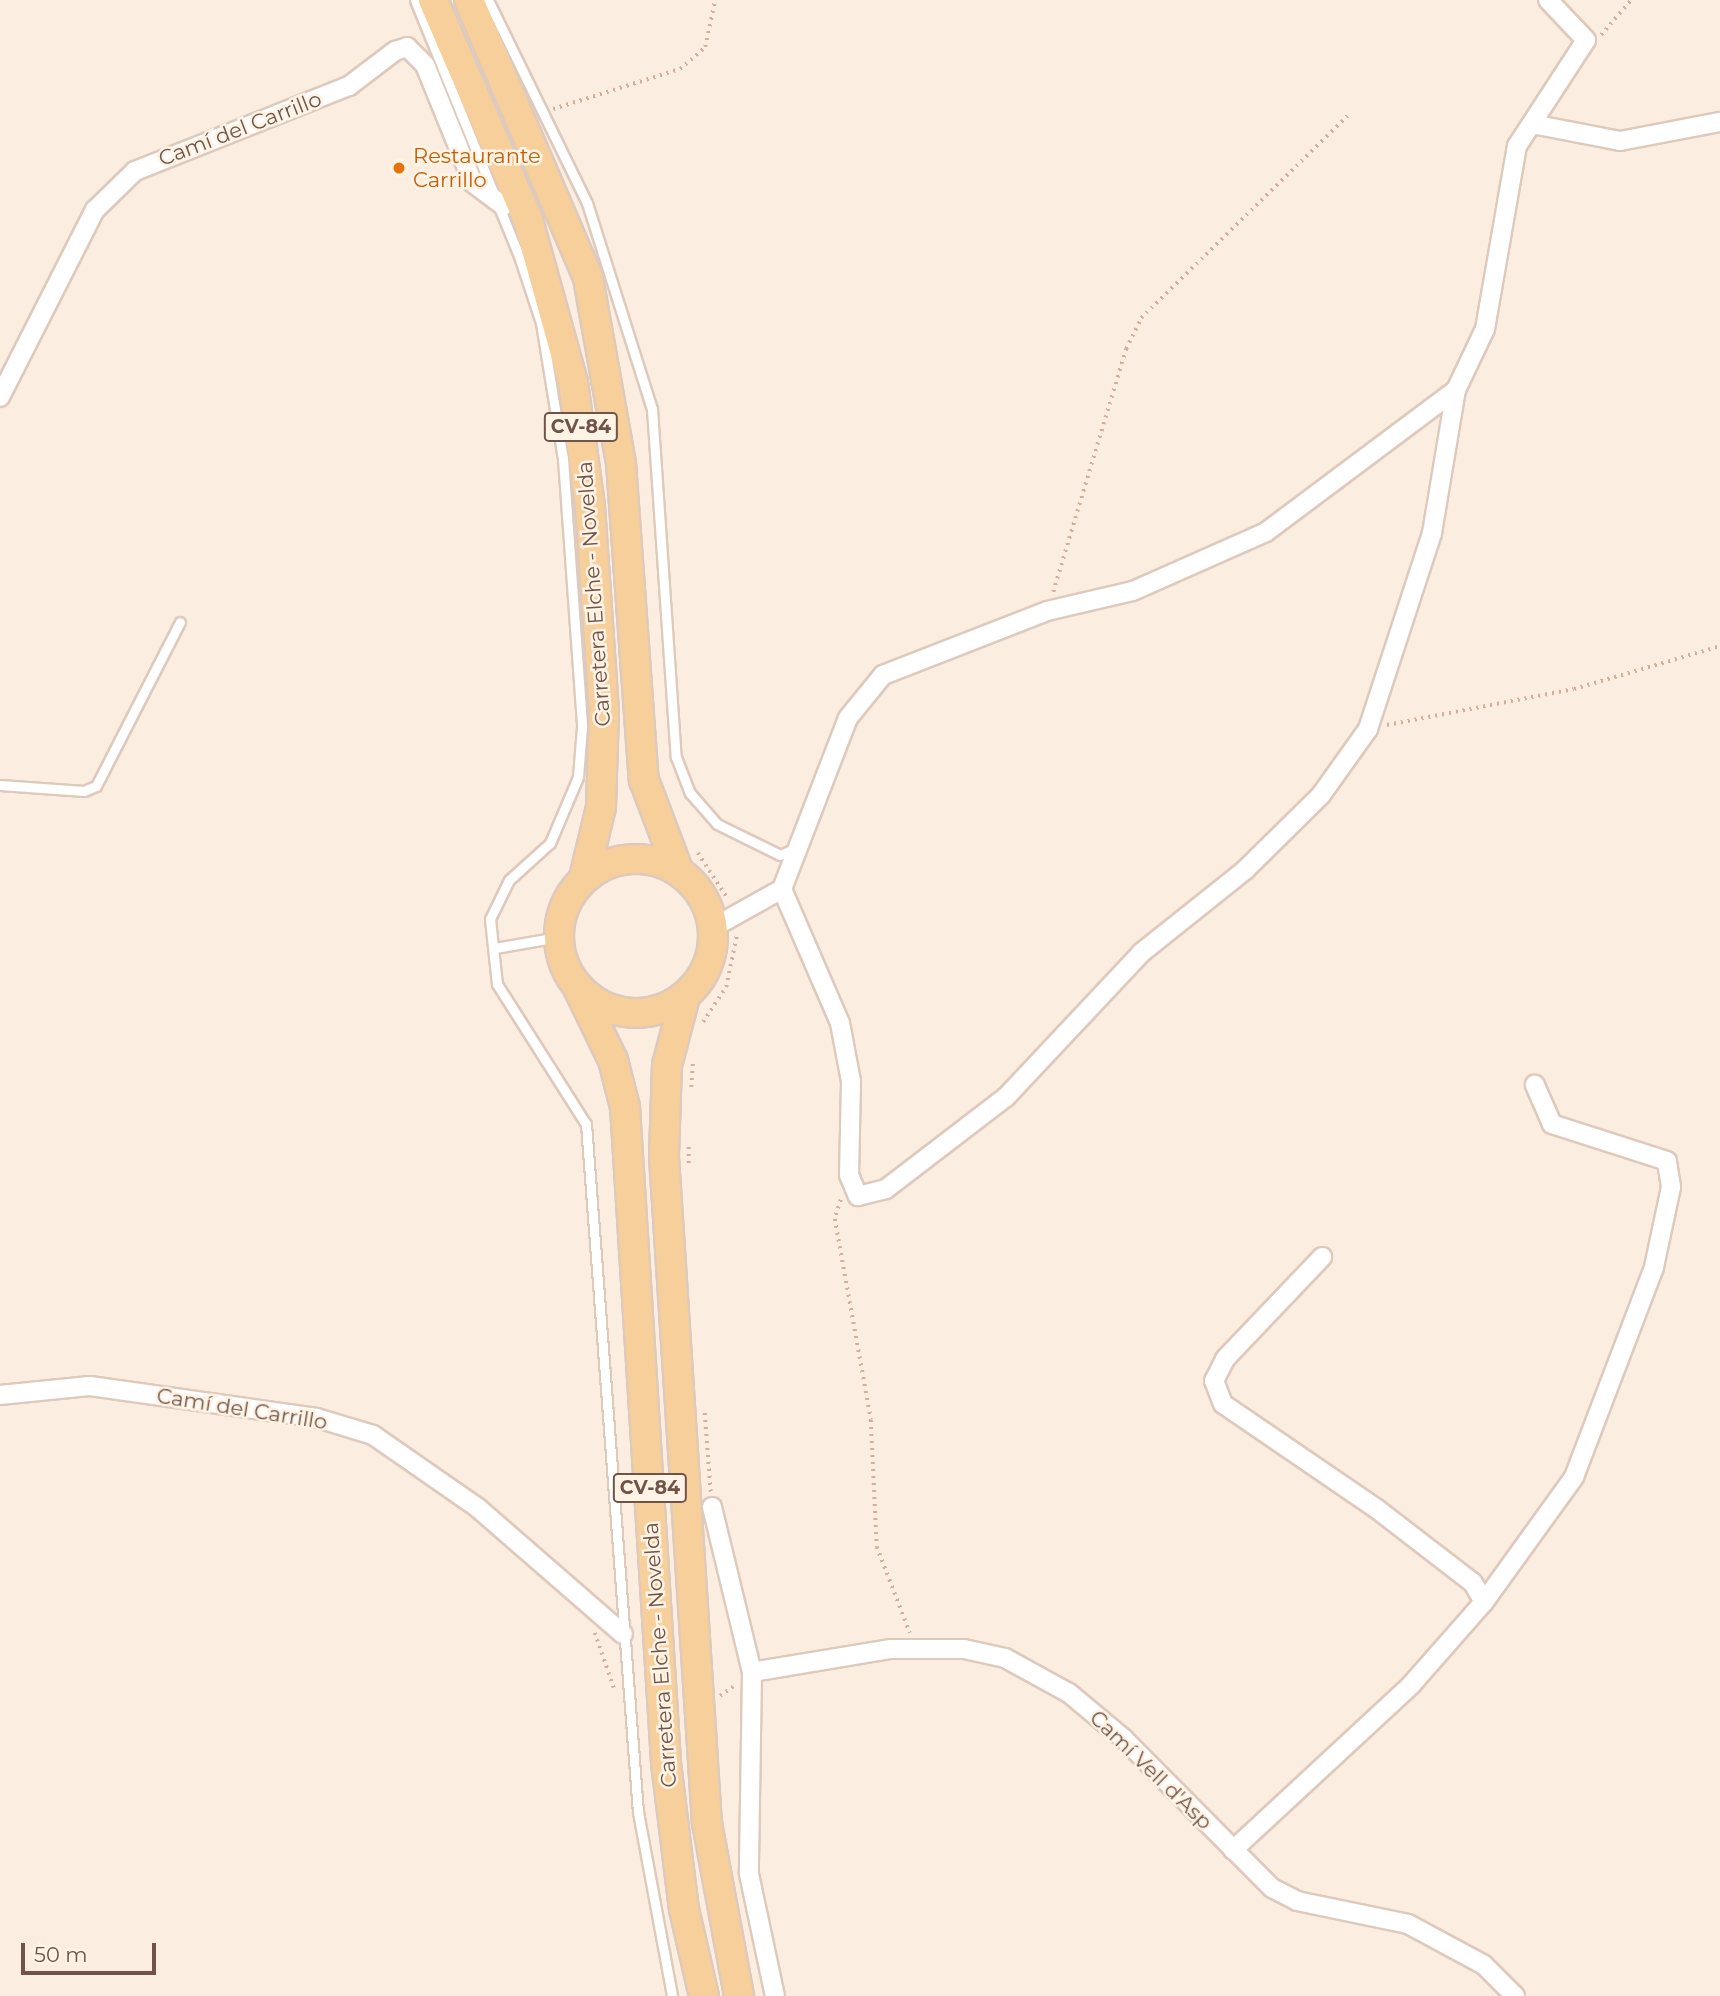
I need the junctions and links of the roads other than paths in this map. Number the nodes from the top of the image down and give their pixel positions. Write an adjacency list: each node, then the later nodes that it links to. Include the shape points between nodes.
1 (415, 0): 8 (lane)
2 (433, 0): 15 (main road, Carretera Elche - Novelda / CV-84, via 528,220 573,382 590,506 604,711 601,807)
3 (469, 0): 14 (main road, Carretera Elche - Novelda / CV-84, via 588,278 621,463 644,780)
4 (488, 0): 13 (lane, via 587,203 652,409 676,757 690,793 717,824 780,855)
5 (1548, 0): 7 (street, via 1586,40 1582,53)
6 (1720, 122): 7 (street, via 1620,141)
7 (1532, 124): 9 (street, via 1517,146 1485,328)
8 (502, 206): 10 (street, Camí del Carrillo, via 473,183 425,65 407,47 395,51 349,86 135,171 95,210); 19 (lane, via 541,323 555,402 582,727 569,811 550,843 498,895 490,919)
9 (1456, 390): 13 (street, via 1266,532 1133,592 1047,611 883,675 848,718); 16 (street, via 1432,533 1368,729 1321,795 1245,870 1141,953 1006,1097 886,1189 858,1196 849,1175 851,1081 840,1023)
10 (0, 397)
11 (180, 622): 12 (lane, via 96,786 84,791)
12 (0, 785)
13 (798, 848): 16 (street)
14 (678, 870): 15 (main road, CV-84, via 650,859 624,861); 17 (main road, CV-84, via 702,894)
15 (584, 878): 18 (main road, CV-84, via 568,899)
16 (782, 889): 17 (street)
17 (714, 927): 21 (main road, CV-84, via 708,968)
18 (558, 937): 19 (lane); 20 (main road, CV-84)
19 (495, 948): 27 (lane, via 497,984 586,1124)
20 (577, 986): 21 (main road, CV-84, via 624,1013 657,1012); 31 (main road, Carretera Elche - Novelda / CV-84, via 613,1060 625,1107 666,1763 684,1909)
21 (685, 997): 32 (main road, Carretera Elche - Novelda / CV-84, via 667,1065 664,1157 707,1823)
22 (1535, 1084): 26 (street, via 1552,1124 1667,1161 1671,1187 1654,1267 1574,1477)
23 (1322, 1257): 26 (street, via 1225,1359 1214,1381 1223,1404 1377,1509 1473,1583)
24 (0, 1395): 27 (street, Camí del Carrillo, via 90,1385 317,1418 373,1435 478,1508)
25 (712, 1507): 28 (street)
26 (1483, 1602): 29 (street, via 1411,1685)
27 (623, 1634): 30 (lane, via 638,1812)
28 (752, 1672): 29 (street, Camí Vell d'Asp, via 917,1647 1005,1658 1060,1687 1123,1738); 33 (street, via 749,1874)
29 (1233, 1850): 34 (street, Camí Vell d'Asp, via 1252,1873 1297,1901 1408,1924 1450,1943)
30 (672, 1996)
31 (704, 1996)
32 (739, 1996)
33 (775, 1996)
34 (1515, 1996)

